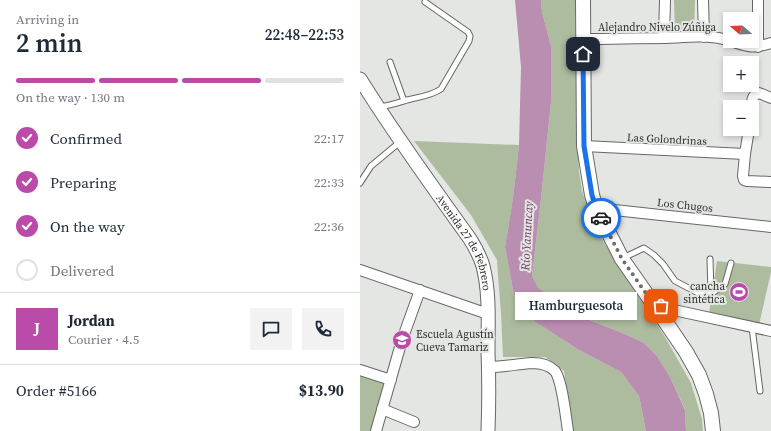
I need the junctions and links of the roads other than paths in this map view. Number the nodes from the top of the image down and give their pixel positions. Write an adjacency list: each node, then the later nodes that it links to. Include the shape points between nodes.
1 (583, 0): 9 (main road)
2 (665, 0): 8 (street)
3 (703, 0): 7 (street)
4 (758, 0): 6 (street)
5 (425, 2): 17 (lane, via 470,36 441,89 436,93)
6 (758, 12)
7 (704, 37): 8 (street, Alejandro Nivelo Zúñiga); 10 (street, Alejandro Nivelo Zúñiga)
8 (664, 38): 9 (street, Alejandro Nivelo Zúñiga)
9 (583, 39): 21 (main road)
10 (723, 39)
11 (771, 43): 12 (street, Alejandro Nivelo Zúñiga)
12 (759, 47)
13 (390, 62): 17 (lane)
14 (360, 79): 18 (street, Avenida 27 de Febrero)
15 (771, 98): 16 (street, via 759,93 755,94)
16 (753, 100)
17 (404, 101): 18 (lane)
18 (377, 108): 20 (street, Avenida 27 de Febrero)
19 (747, 136): 22 (street)
20 (400, 142): 24 (lane, via 371,166); 35 (street, Avenida 27 de Febrero, via 478,252 486,280)
21 (584, 146): 22 (street, Las Golondrinas); 25 (main road)
22 (745, 154): 23 (street, via 744,180)
23 (771, 182)
24 (360, 183)
25 (596, 208): 26 (street, Los Chugos); 27 (main road)
26 (771, 227)
27 (622, 259): 32 (lane, via 644,248 663,264 675,281 700,294); 33 (main road)
28 (710, 259): 32 (lane)
29 (731, 263): 32 (lane, via 725,284)
30 (360, 270): 31 (street)
31 (420, 290): 35 (street); 41 (street)
32 (711, 294)
33 (652, 302): 34 (street); 36 (main road)
34 (683, 312): 36 (street, via 670,314); 37 (street)
35 (488, 314): 39 (street, Avenida 27 de Febrero)
36 (666, 322): 48 (main road, via 699,375 711,413)
37 (752, 327): 38 (street); 42 (lane)
38 (771, 331)
39 (489, 367): 46 (street, Avenida 27 de Febrero); 47 (street, via 532,363 547,365 558,377)
40 (360, 370): 41 (street)
41 (391, 380): 43 (street)
42 (760, 391)
43 (382, 409): 44 (street); 45 (street)
44 (414, 422)
45 (376, 431)
46 (488, 431)
47 (568, 431)
48 (713, 431)

